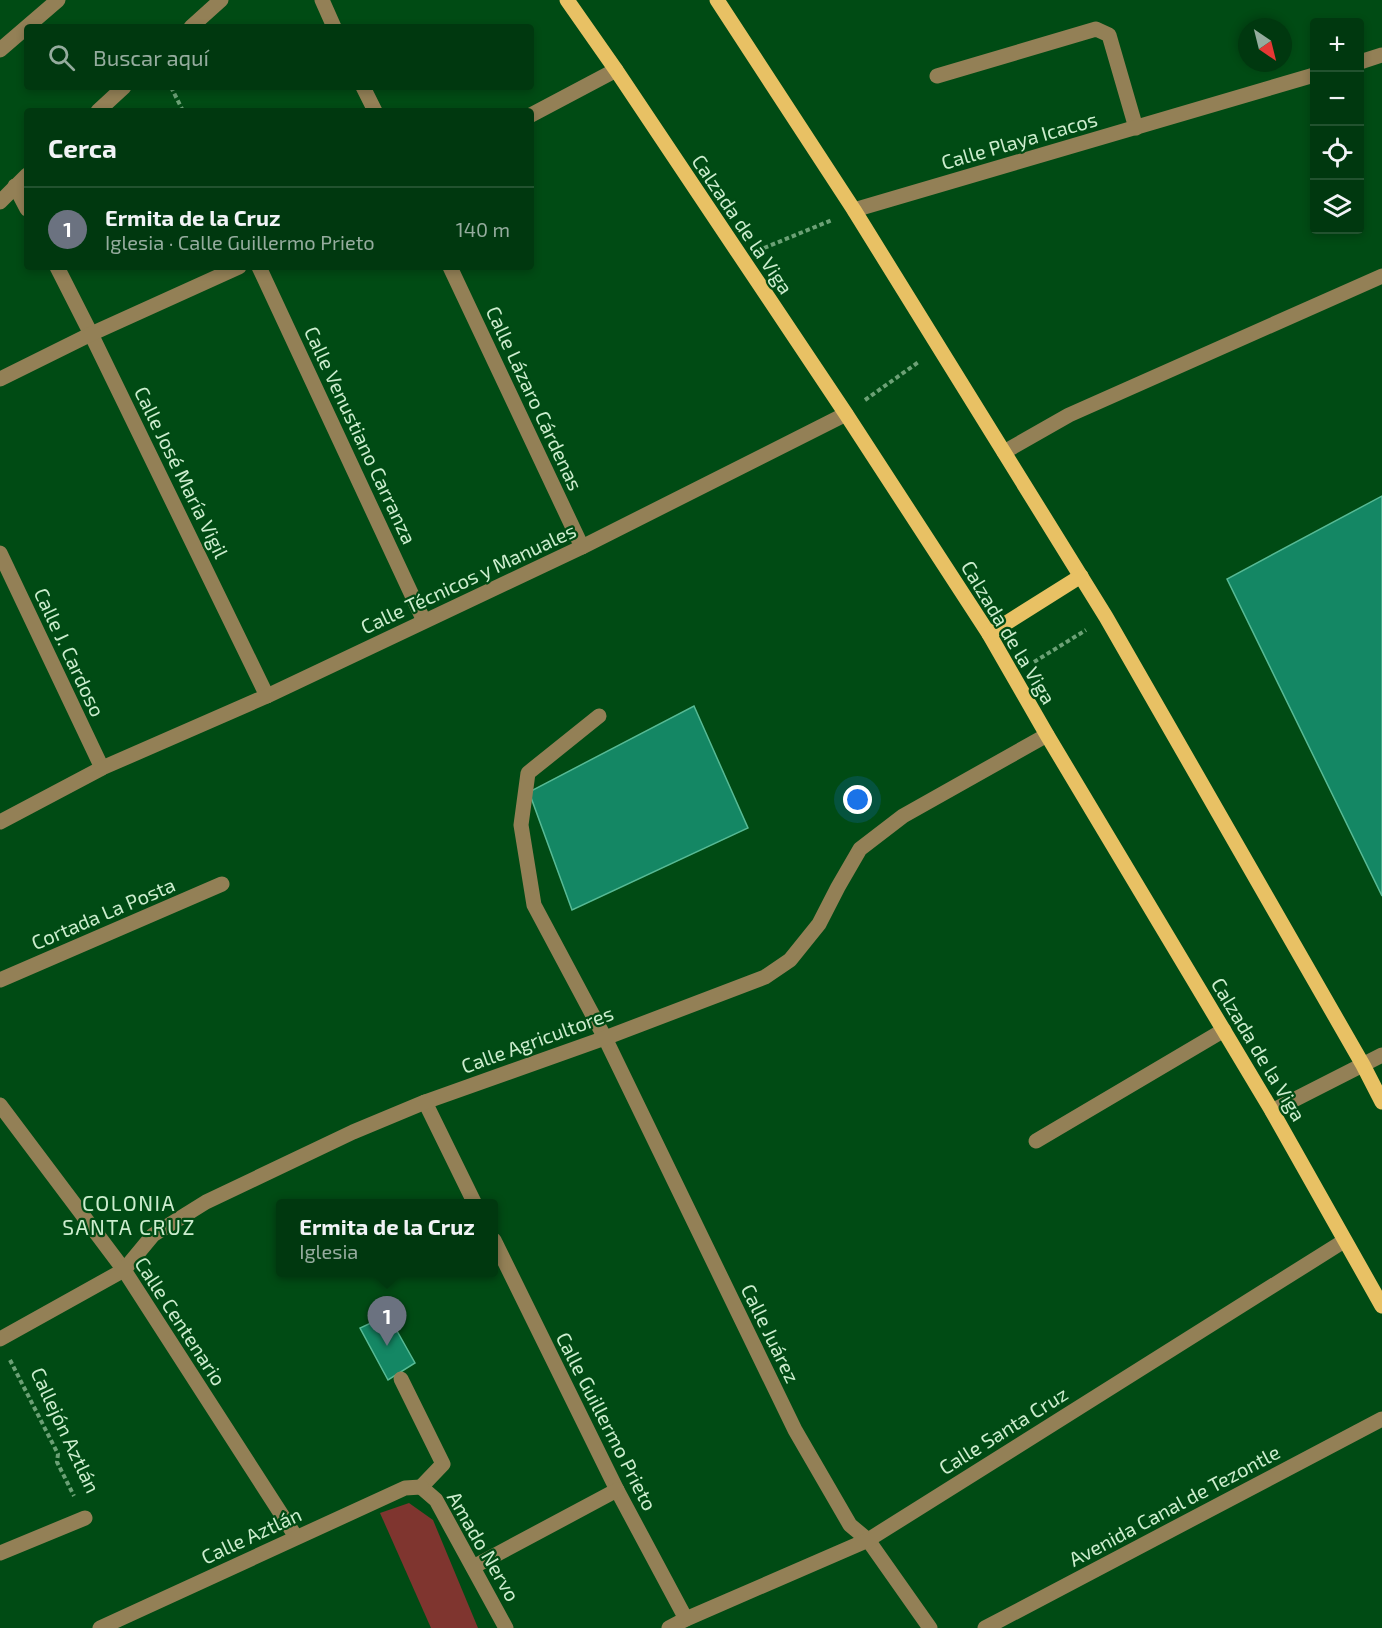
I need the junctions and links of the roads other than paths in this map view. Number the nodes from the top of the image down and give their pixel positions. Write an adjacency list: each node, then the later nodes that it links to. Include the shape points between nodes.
1 (58, 0): 6 (street)
2 (221, 0): 7 (street)
3 (322, 0): 8 (street)
4 (567, 0): 13 (main road, Calzada de la Viga)
5 (717, 0): 26 (main road)
6 (30, 24)
7 (194, 24)
8 (333, 24)
9 (24, 29): 10 (street)
10 (0, 50)
11 (1382, 55): 12 (street)
12 (1364, 60)
13 (616, 70): 20 (street); 34 (main road, Calzada de la Viga)
14 (937, 76): 21 (street, via 1096,29 1109,35)
15 (1310, 76): 21 (street, Calle Playa Icacos)
16 (121, 90): 18 (street)
17 (364, 90): 19 (street)
18 (101, 108)
19 (374, 108)
20 (534, 113)
21 (1136, 128): 26 (street, Calle Playa Icacos)
22 (24, 178): 23 (street)
23 (15, 186): 24 (street); 25 (street)
24 (0, 202)
25 (24, 204)
26 (854, 210): 35 (main road)
27 (59, 270): 32 (street, Calle José María Vigil)
28 (232, 270): 32 (street)
29 (260, 270): 39 (street, Calle Venustiano Carranza)
30 (451, 270): 36 (street, Calle Lázaro Cárdenas)
31 (1382, 276): 35 (street, via 1069,415)
32 (91, 334): 33 (street); 41 (street, Calle José María Vigil)
33 (0, 379)
34 (846, 414): 36 (street, Calle Técnicos y Manuales); 40 (main road, Calzada de la Viga)
35 (1004, 452): 38 (main road)
36 (582, 547): 39 (street, Calle Técnicos y Manuales)
37 (0, 553): 44 (street, Calle J. Cardoso)
38 (1081, 576): 40 (main road); 51 (main road)
39 (424, 621): 41 (street, Calle Técnicos y Manuales)
40 (989, 634): 43 (main road, Calzada de la Viga)
41 (267, 696): 44 (street, Calle Técnicos y Manuales)
42 (599, 716): 49 (street, Calle Juárez, via 528,773 521,825 534,905)
43 (1047, 735): 48 (main road, Calzada de la Viga); 49 (street, Calle Agricultores, via 903,816 860,849 819,924 790,960 765,976)
44 (102, 768): 45 (street, Calle Técnicos y Manuales)
45 (0, 822)
46 (222, 884): 47 (street, Cortada La Posta)
47 (0, 980)
48 (1224, 1030): 55 (main road, Calzada de la Viga); 56 (street)
49 (605, 1038): 52 (street, Calle Agricultores); 69 (street, Calle Juárez, via 795,1430 850,1524)
50 (1382, 1055): 51 (street)
51 (1363, 1065): 53 (main road); 55 (street)
52 (425, 1102): 57 (street); 60 (street, Calle Agricultores, via 206,1202 153,1235)
53 (1382, 1102)
54 (0, 1104): 60 (street, Calle Centenario)
55 (1272, 1111): 58 (main road, Calzada de la Viga)
56 (1036, 1141)
57 (473, 1199)
58 (1344, 1241): 61 (main road, Calzada de la Viga); 69 (street, Calle Santa Cruz)
59 (498, 1248): 66 (street, Calle Guillermo Prieto)
60 (124, 1270): 62 (street, Calle Agricultores); 68 (street, Calle Centenario)
61 (1382, 1306)
62 (3, 1345)
63 (401, 1379): 65 (street, via 443,1464)
64 (1382, 1419): 77 (street, Avenida Canal de Tezontle)
65 (421, 1487): 68 (street, Calle Aztlán, via 405,1488); 71 (street, Amado Nervo, via 436,1500)
66 (617, 1491): 71 (street); 72 (street, Calle Guillermo Prieto)
67 (85, 1518): 70 (street, Callejón Aztlán)
68 (296, 1538): 73 (street, Calle Aztlán)
69 (868, 1540): 72 (street, Calle Santa Cruz); 76 (street, Calle Juárez)
70 (0, 1553)
71 (472, 1567): 74 (street, Amado Nervo)
72 (686, 1618): 75 (street, Calle Santa Cruz)
73 (100, 1628)
74 (506, 1628)
75 (669, 1628)
76 (930, 1628)
77 (985, 1628)

